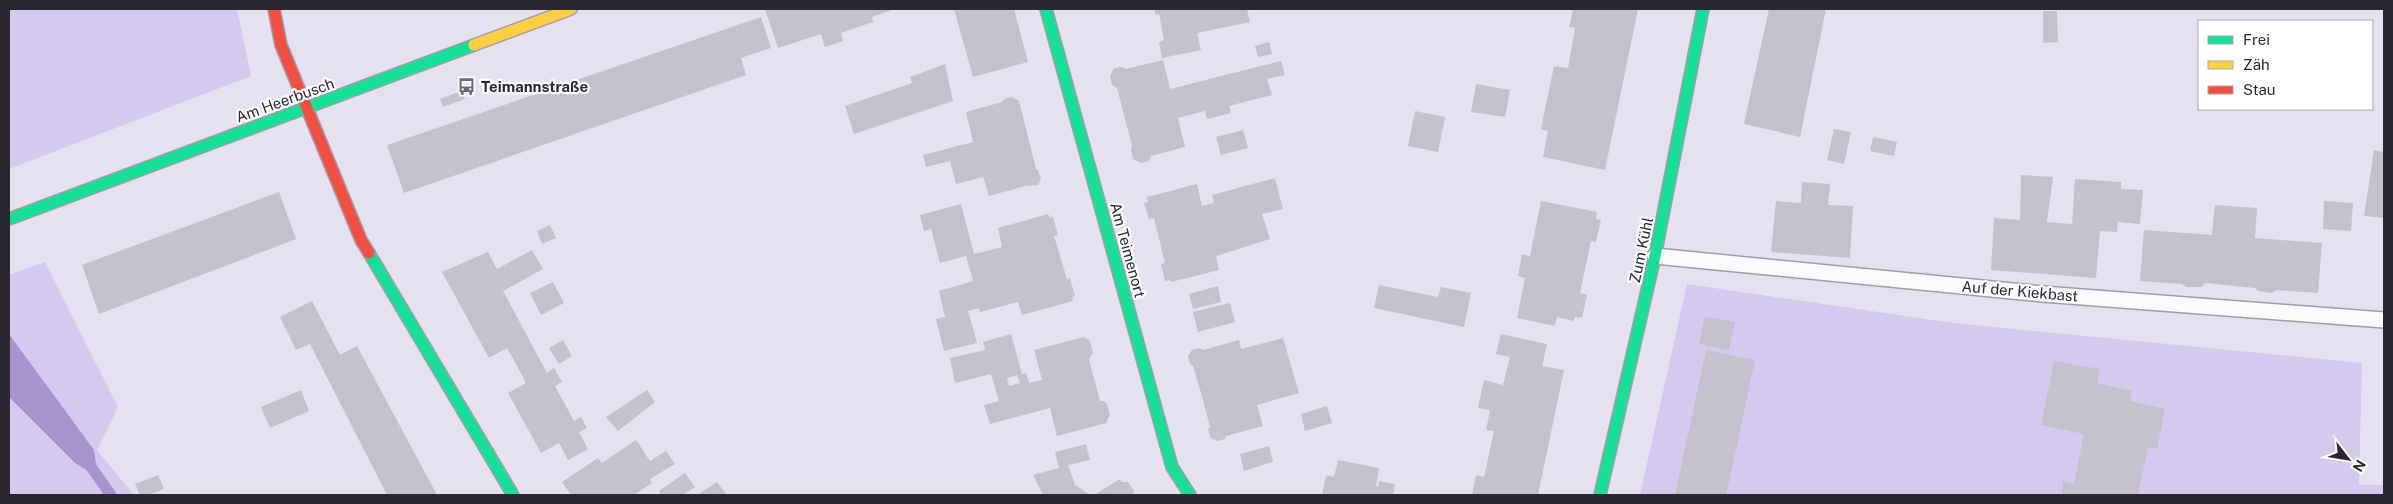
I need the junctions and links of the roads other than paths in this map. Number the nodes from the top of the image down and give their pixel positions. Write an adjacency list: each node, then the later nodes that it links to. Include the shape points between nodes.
1 (274, 9): 5 (street, via 281,45)
2 (572, 9): 5 (street, Am Heerbusch)
3 (1046, 9): 10 (street, Am Teimenort, via 1172,467)
4 (1703, 9): 7 (street, Zum Kühl)
5 (307, 107): 6 (street, Am Heerbusch); 9 (street, via 361,240)
6 (9, 219)
7 (1655, 256): 8 (lane, Auf der Kiekbast, via 2043,294); 11 (street, Zum Kühl)
8 (2384, 320)
9 (513, 495)
10 (1190, 495)
11 (1600, 495)

